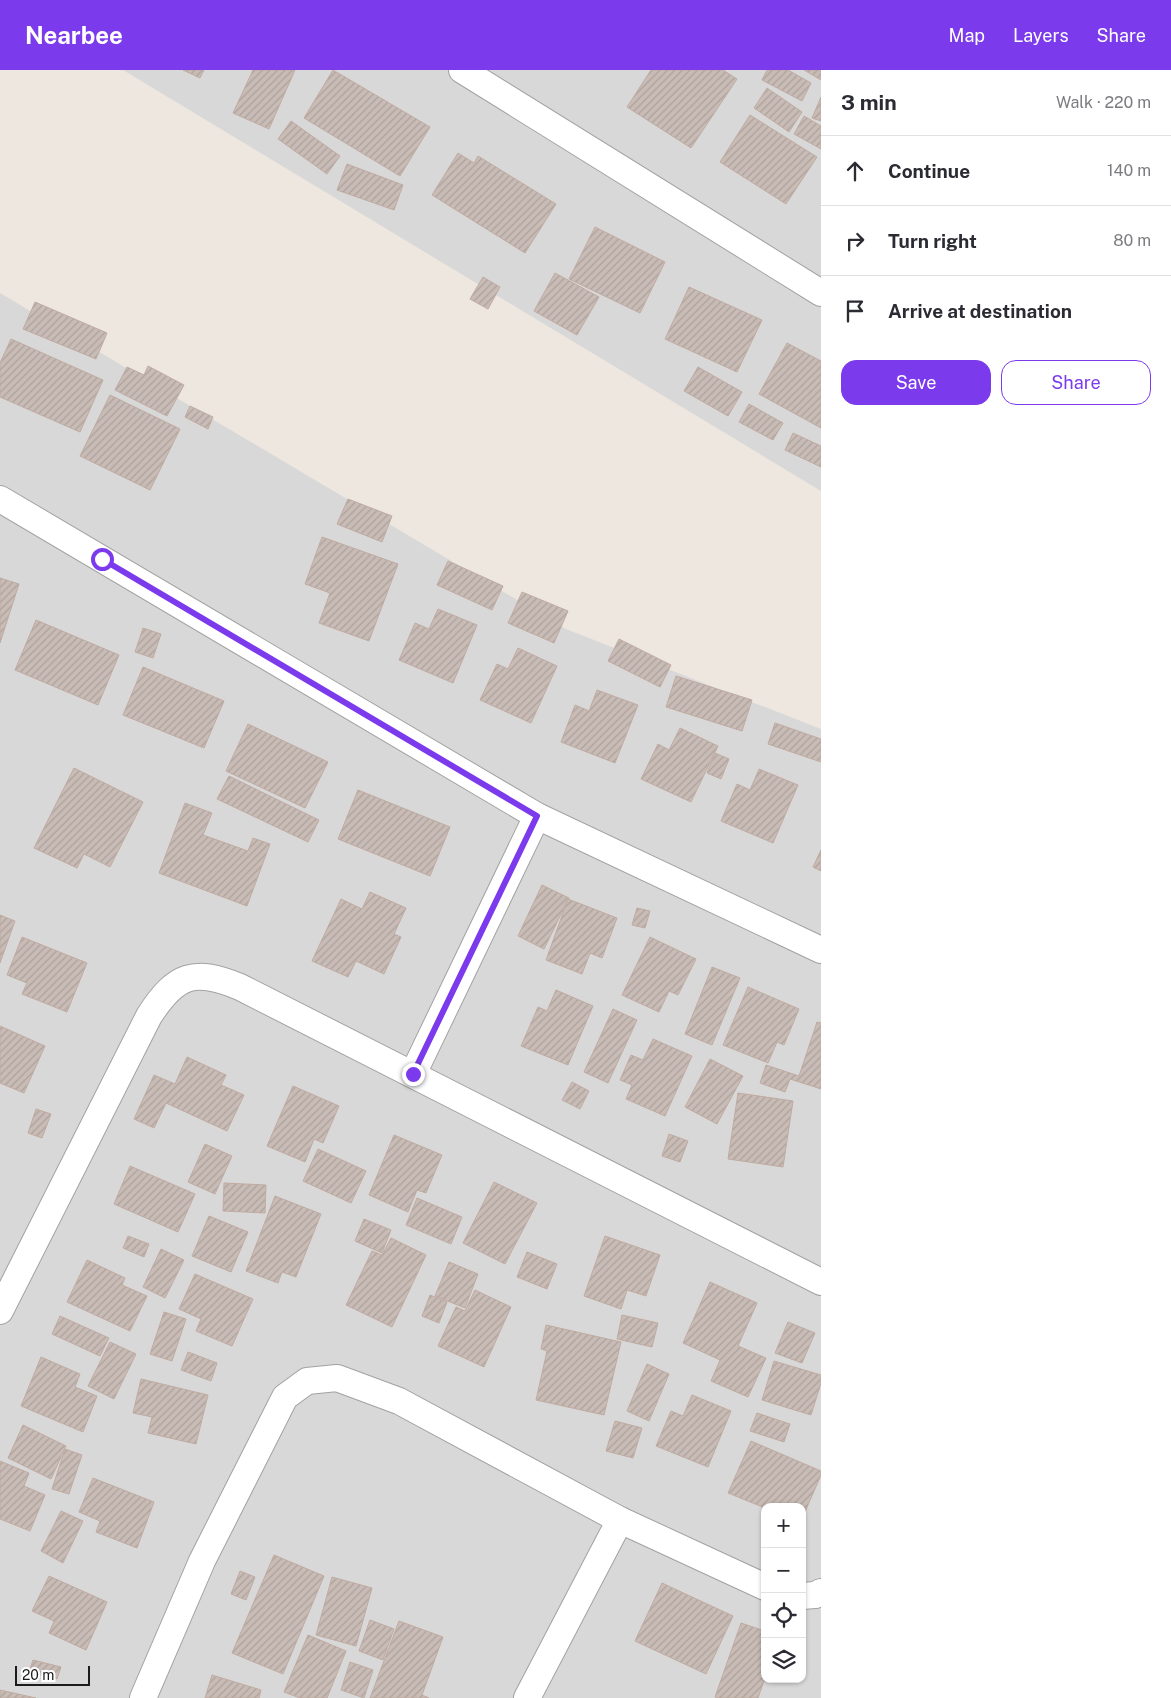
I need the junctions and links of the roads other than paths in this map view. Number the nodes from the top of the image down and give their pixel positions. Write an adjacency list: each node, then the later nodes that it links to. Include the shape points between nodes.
1 (462, 70): 2 (street)
2 (821, 293)
3 (0, 499): 4 (street)
4 (537, 816): 5 (street); 6 (street)
5 (821, 950)
6 (413, 1074): 7 (street); 8 (street, via 220,978 197,976 178,982 149,1016)
7 (821, 1282)
8 (0, 1311)
9 (620, 1520): 10 (street); 13 (street, via 399,1401 337,1378 307,1381 285,1397 202,1561); 14 (street)
10 (761, 1585)
11 (821, 1592): 12 (street)
12 (806, 1596)
13 (143, 1698)
14 (527, 1698)

